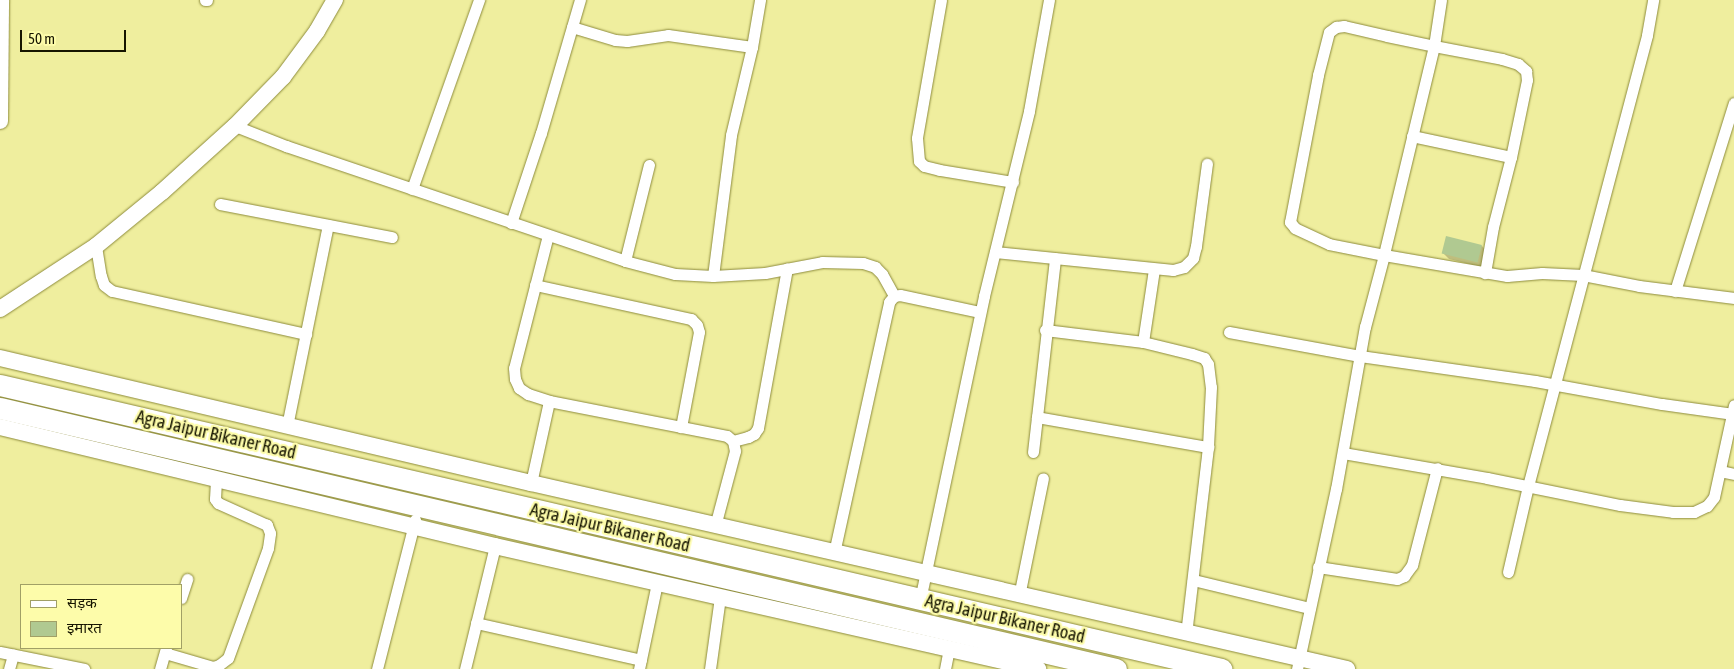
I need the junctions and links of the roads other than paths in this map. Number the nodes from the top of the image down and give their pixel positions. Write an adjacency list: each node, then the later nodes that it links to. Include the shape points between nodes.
1 (1, 0): 14 (street)
2 (335, 0): 15 (street, via 283,77)
3 (479, 0): 22 (street)
4 (580, 0): 10 (street)
5 (760, 0): 12 (street)
6 (941, 0): 21 (street, via 917,138 919,160 924,166 940,170)
7 (1049, 0): 21 (street)
8 (1441, 0): 11 (street)
9 (1653, 0): 36 (street, via 1647,35)
10 (572, 27): 12 (street, via 615,40 668,35); 24 (street)
11 (1434, 46): 17 (street); 18 (street, via 1502,59 1518,64 1526,71 1524,101); 30 (street, via 1344,26 1329,32 1326,40 1290,222 1295,228 1329,244)
12 (752, 47): 37 (street, via 731,135)
13 (1734, 103): 16 (street)
14 (0, 120)
15 (235, 126): 22 (street); 28 (street)
16 (1730, 129): 39 (street)
17 (1412, 136): 18 (street); 30 (street)
18 (1511, 157): 35 (street)
19 (1207, 164): 34 (street, via 1193,258 1184,267)
20 (649, 165): 32 (street)
21 (1013, 182): 29 (street)
22 (412, 189): 24 (street)
23 (220, 204): 25 (street)
24 (511, 223): 26 (street)
25 (328, 225): 27 (street); 46 (street)
26 (548, 235): 32 (street); 38 (street)
27 (392, 237)
28 (96, 246): 42 (street); 46 (street, via 104,285 112,290)
29 (995, 252): 31 (street); 43 (street)
30 (1384, 255): 35 (street); 48 (street)
31 (1055, 258): 34 (street); 44 (street)
32 (625, 261): 37 (street, via 675,274)
33 (787, 269): 37 (street); 40 (street, via 822,262 862,263 875,267 882,274); 59 (street, via 758,428 748,438)
34 (1154, 269): 47 (street)
35 (1485, 273): 36 (street, via 1507,276 1542,273)
36 (1584, 275): 39 (street); 51 (street)
37 (713, 276)
38 (535, 285): 52 (street, via 514,368 515,379 528,394); 58 (street, via 691,319 697,324 699,332)
39 (1675, 291): 41 (street)
40 (894, 296): 43 (street, via 900,294); 73 (street, via 889,302)
41 (1734, 298)
42 (0, 309)
43 (980, 312): 76 (street)
44 (1045, 330): 47 (street); 55 (street)
45 (1229, 332): 48 (street)
46 (306, 334): 56 (street)
47 (1143, 342): 60 (street, via 1204,358 1208,364 1211,387)
48 (1360, 356): 51 (street); 62 (street)
49 (0, 358): 56 (street)
50 (0, 385): 83 (highway, Agra Jaipur Bikaner Road)
51 (1556, 385): 54 (street, via 1662,404); 69 (street)
52 (549, 401): 58 (street); 68 (street)
53 (0, 408): 70 (highway, Agra Jaipur Bikaner Road)
54 (1733, 410): 64 (street)
55 (1038, 418): 60 (street); 61 (street)
56 (287, 426): 68 (street)
57 (0, 427): 66 (street)
58 (681, 427): 59 (street, via 726,436)
59 (733, 441): 71 (street, via 735,451)
60 (1208, 447): 78 (street)
61 (1033, 452)
62 (1343, 453): 63 (street); 74 (street)
63 (1437, 468): 69 (street); 74 (street, via 1412,565 1404,576 1397,579)
64 (1720, 471): 65 (street); 69 (street, via 1714,497 1707,506 1694,512 1620,505)
65 (1734, 474)
66 (216, 478): 70 (street); 88 (street, via 215,499 267,525 270,533 268,548 228,658 212,666)
67 (1043, 478): 81 (street)
68 (531, 484): 71 (street)
69 (1528, 486): 75 (street)
70 (416, 516): 72 (street); 96 (street); 101 (highway, Agra Jaipur Bikaner Road)
71 (715, 526): 73 (street)
72 (495, 546): 79 (street); 85 (street)
73 (834, 553): 76 (street)
74 (1318, 566): 84 (street)
75 (1508, 572)
76 (925, 574): 81 (street); 83 (street)
77 (187, 579): 80 (street)
78 (1193, 580): 84 (street); 86 (street)
79 (657, 583): 82 (street); 91 (street)
80 (182, 595)
81 (1019, 596): 86 (street)
82 (720, 597): 87 (street); 98 (street)
83 (920, 600): 102 (highway, Agra Jaipur Bikaner Road)
84 (1310, 608): 92 (street)
85 (476, 623): 91 (street); 97 (street)
86 (1186, 634): 92 (street)
87 (949, 649): 99 (street); 100 (street)
88 (166, 650): 95 (street)
89 (0, 652): 90 (street)
90 (13, 655): 93 (street); 94 (street)
91 (641, 664)
92 (1299, 664): 103 (street)
93 (9, 669)
94 (81, 669)
95 (160, 669)
96 (377, 669)
97 (465, 669)
98 (710, 669)
99 (944, 669)
100 (1038, 669)
101 (1116, 669)
102 (1221, 669)
103 (1347, 669)

